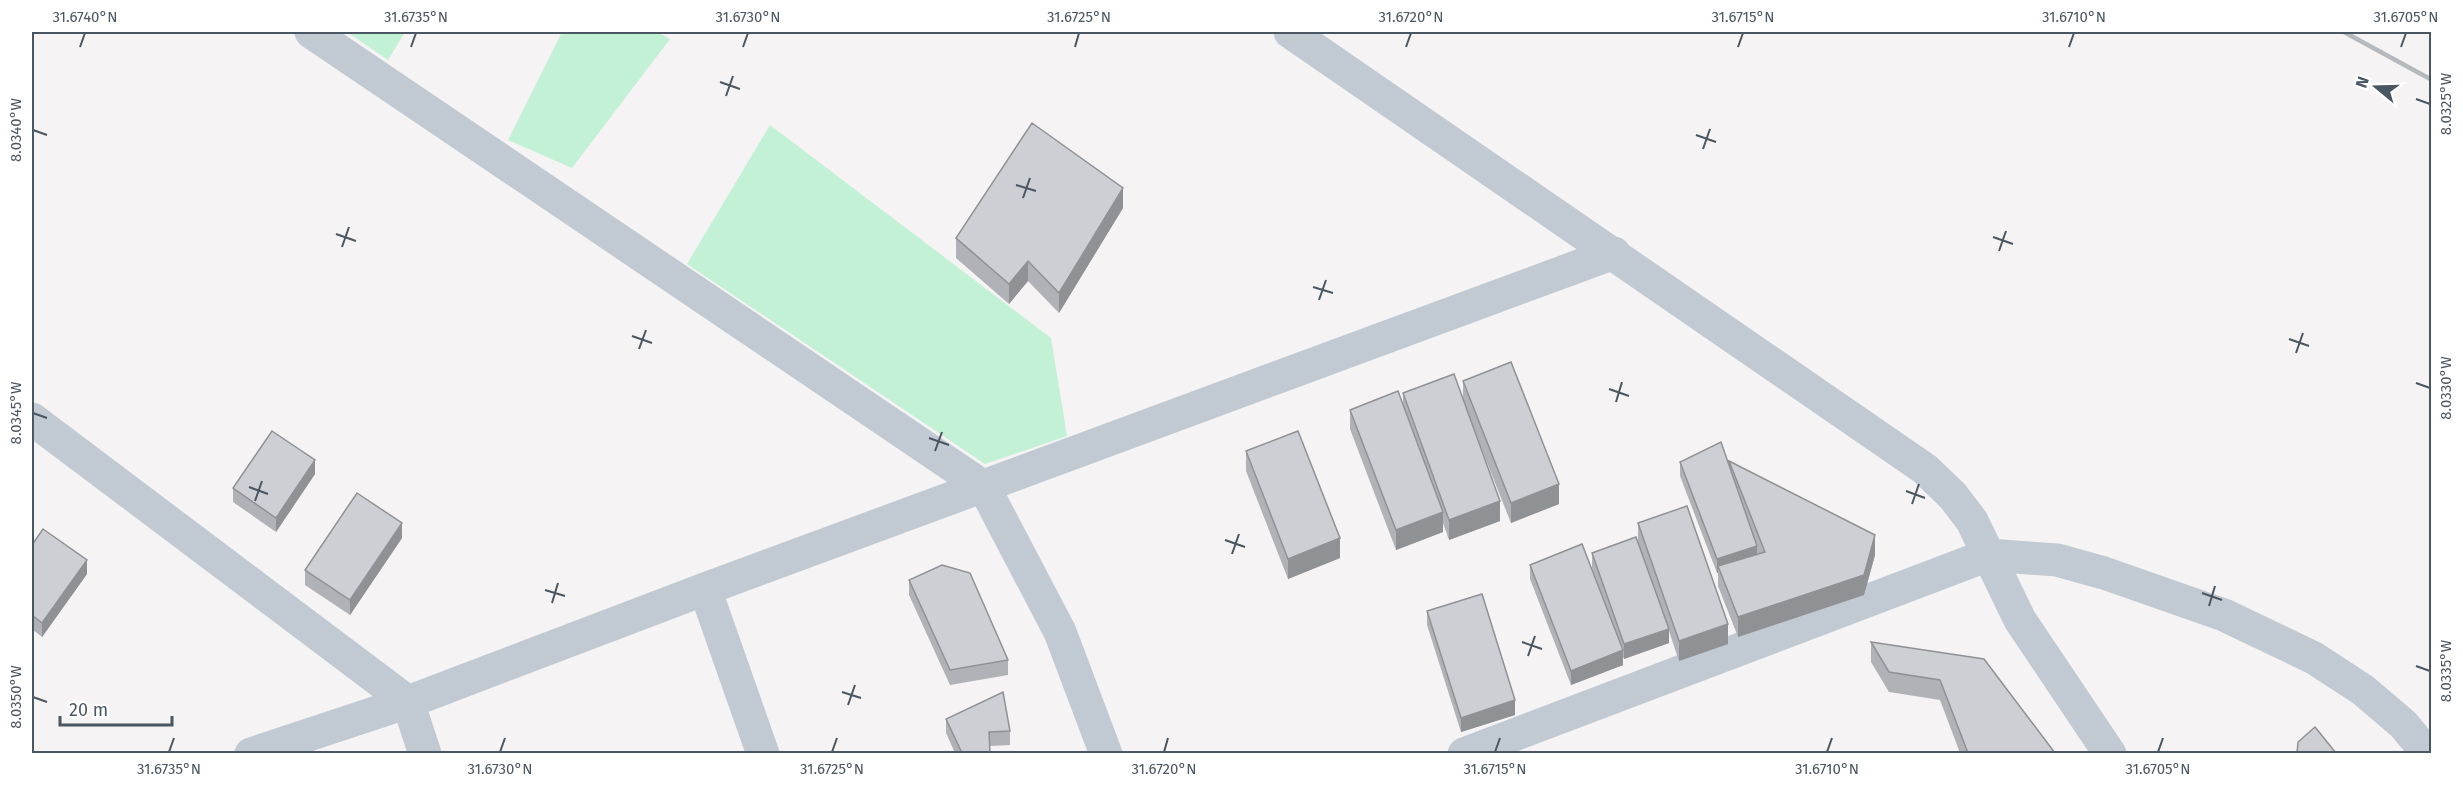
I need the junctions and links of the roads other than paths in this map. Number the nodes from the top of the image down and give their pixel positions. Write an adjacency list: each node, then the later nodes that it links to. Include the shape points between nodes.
1 (311, 32): 5 (street)
2 (1290, 32): 3 (street)
3 (1614, 253): 5 (street); 6 (street, via 1925,469 1972,521)
4 (32, 419): 8 (street)
5 (984, 487): 7 (street); 12 (street, via 1060,632)
6 (1988, 555): 13 (street); 14 (street, via 2020,620); 15 (street, via 2057,560 2224,615 2314,658 2363,690 2403,724)
7 (705, 589): 8 (street); 11 (street)
8 (408, 702): 9 (street); 10 (street)
9 (251, 753)
10 (425, 753)
11 (763, 753)
12 (1106, 753)
13 (1464, 753)
14 (2110, 753)
15 (2428, 753)

